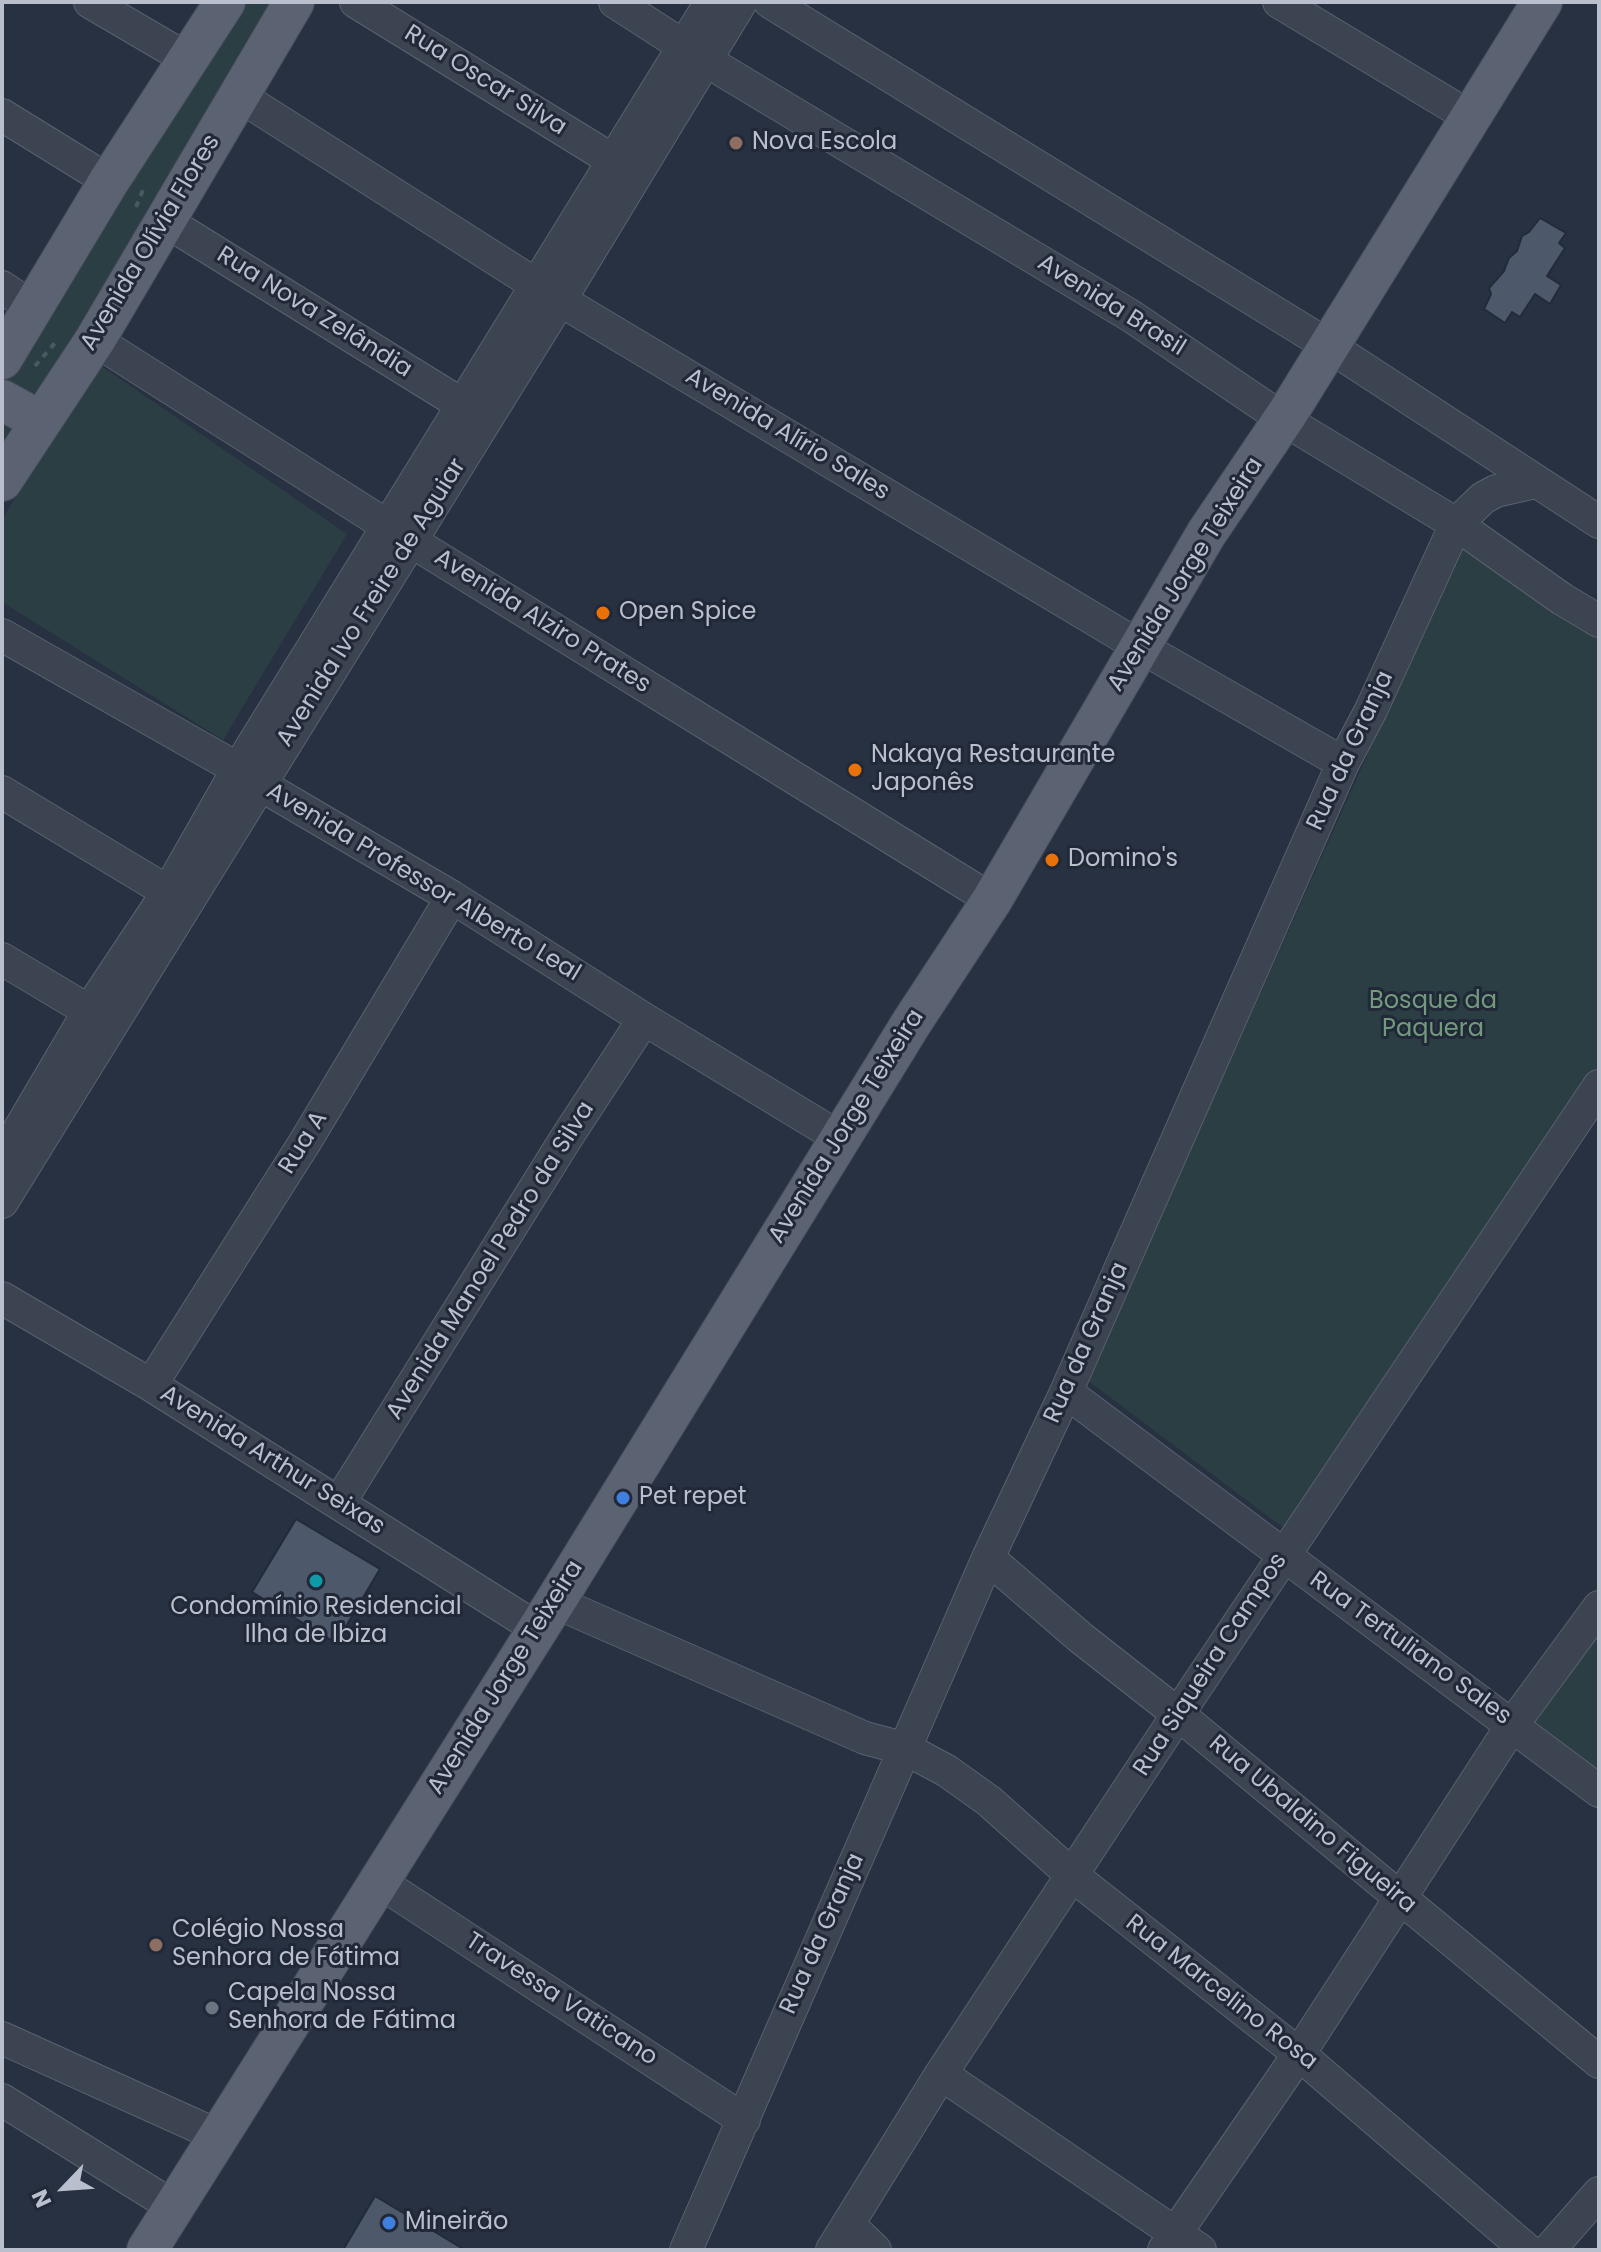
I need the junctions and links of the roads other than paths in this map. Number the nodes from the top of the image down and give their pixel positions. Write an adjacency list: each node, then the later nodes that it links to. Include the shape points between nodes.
1 (90, 2): 12 (street)
2 (225, 2): 12 (main road)
3 (294, 2): 13 (main road, Avenida Olívia Flores)
4 (356, 2): 16 (street, Rua Oscar Silva)
5 (615, 2): 11 (street, Avenida Brasil)
6 (711, 2): 11 (street, Avenida Ivo Freire de Aguiar)
7 (741, 2): 11 (street, Avenida Ivo Freire de Aguiar)
8 (770, 2): 22 (street)
9 (1279, 2): 15 (street)
10 (1542, 2): 15 (main road, Avenida Jorge Teixeira)
11 (695, 53): 16 (street, Avenida Ivo Freire de Aguiar); 19 (street, Avenida Ivo Freire de Aguiar); 27 (street, Avenida Brasil, via 1131,316)
12 (189, 60): 17 (main road)
13 (238, 95): 18 (main road, Avenida Olívia Flores); 19 (street, Avenida Alírio Sales)
14 (2, 115): 17 (street)
15 (1470, 117): 22 (main road, Avenida Jorge Teixeira)
16 (614, 161): 19 (street, Avenida Ivo Freire de Aguiar)
17 (109, 181): 20 (main road)
18 (167, 222): 21 (main road, Avenida Olívia Flores); 26 (street, Rua Nova Zelândia)
19 (549, 292): 26 (street, Avenida Ivo Freire de Aguiar); 33 (street, Avenida Ivo Freire de Aguiar); 36 (street, Avenida Alírio Sales)
20 (17, 298): 23 (main road)
21 (95, 340): 24 (main road, Avenida Olívia Flores); 33 (street, Avenida Alziro Prates)
22 (1329, 346): 27 (main road, Avenida Jorge Teixeira); 30 (street)
23 (4, 356): 24 (main road)
24 (63, 385): 28 (main road, Avenida Olívia Flores)
25 (2, 400): 28 (main road)
26 (461, 404): 33 (street, Avenida Ivo Freire de Aguiar)
27 (1283, 419): 32 (street, Avenida Brasil); 36 (main road, Avenida Jorge Teixeira)
28 (40, 421): 29 (main road, Avenida Olívia Flores)
29 (2, 481)
30 (1536, 482): 31 (street); 32 (street, Rua da Granja, via 1496,491)
31 (1599, 522)
32 (1456, 524): 34 (street, Avenida Brasil); 37 (street, Rua da Granja)
33 (399, 533): 38 (street, Avenida Ivo Freire de Aguiar); 42 (street, Avenida Alziro Prates)
34 (1599, 621)
35 (2, 635): 38 (street, Avenida Professor Alberto Leal)
36 (1139, 646): 37 (street, Avenida Alírio Sales); 42 (main road, Avenida Jorge Teixeira)
37 (1343, 763): 52 (street, Rua da Granja)
38 (249, 777): 40 (street, Avenida Ivo Freire de Aguiar); 41 (street, Avenida Professor Alberto Leal); 49 (street, Avenida Ivo Freire de Aguiar)
39 (2, 792): 40 (street)
40 (168, 892): 44 (street, Avenida Ivo Freire de Aguiar)
41 (452, 897): 45 (street, Avenida Professor Alberto Leal); 51 (street, Rua A)
42 (992, 900): 47 (main road, Avenida Jorge Teixeira)
43 (2, 959): 44 (street)
44 (89, 1011): 48 (street, Avenida Ivo Freire de Aguiar)
45 (644, 1019): 47 (street, Avenida Professor Alberto Leal); 53 (street, Avenida Manoel Pedro da Silva)
46 (1599, 1086): 54 (street, Rua Siqueira Campos)
47 (840, 1138): 57 (main road, Avenida Jorge Teixeira)
48 (2, 1159)
49 (2, 1202)
50 (2, 1298): 51 (street, Avenida Arthur Seixas)
51 (151, 1385): 53 (street, Avenida Arthur Seixas)
52 (1066, 1392): 54 (street, Rua Tertuliano Sales); 55 (street, Rua da Granja)
53 (339, 1503): 57 (street, Avenida Arthur Seixas)
54 (1283, 1556): 58 (street, Rua Siqueira Campos); 59 (street, Rua Tertuliano Sales)
55 (988, 1558): 58 (street, Rua Ubaldino Figueira); 60 (street, Rua da Granja)
56 (1599, 1607): 59 (street)
57 (547, 1615): 60 (street, Avenida Arthur Seixas, via 865,1738); 63 (main road, Avenida Jorge Teixeira)
58 (1178, 1714): 62 (street, Rua Siqueira Campos); 64 (street, Rua Ubaldino Figueira)
59 (1513, 1724): 61 (street, Rua Tertuliano Sales); 64 (street)
60 (906, 1749): 62 (street, Rua Marcelino Rosa, via 989,1801); 70 (street, Rua da Granja)
61 (1599, 1791)
62 (1073, 1876): 66 (street, Rua Marcelino Rosa); 68 (street, Rua Siqueira Campos)
63 (378, 1881): 70 (street, Travessa Vaticano); 71 (main road, Avenida Jorge Teixeira)
64 (1399, 1897): 66 (street); 67 (street, Rua Ubaldino Figueira)
65 (2, 2038): 71 (street)
66 (1299, 2054): 75 (street); 79 (street, Rua Marcelino Rosa)
67 (1599, 2062)
68 (941, 2074): 74 (street, Rua Siqueira Campos); 75 (street)
69 (2, 2100): 73 (street)
70 (744, 2120): 77 (street, Rua da Granja)
71 (219, 2136): 73 (main road, Avenida Jorge Teixeira)
72 (1599, 2193): 80 (street)
73 (174, 2207): 76 (main road, Avenida Jorge Teixeira)
74 (840, 2238): 78 (street)
75 (1179, 2244)
76 (147, 2250)
77 (686, 2250)
78 (875, 2250)
79 (1527, 2250)
80 (1549, 2250)

